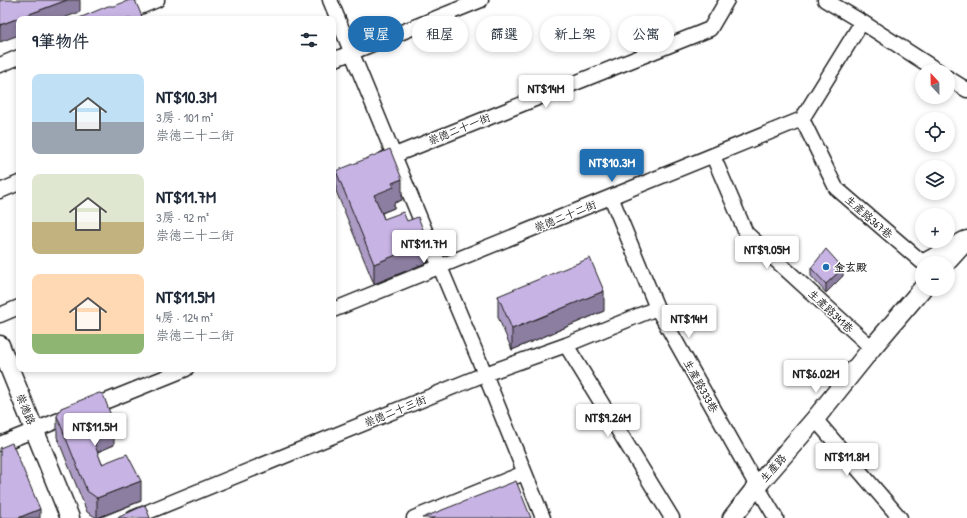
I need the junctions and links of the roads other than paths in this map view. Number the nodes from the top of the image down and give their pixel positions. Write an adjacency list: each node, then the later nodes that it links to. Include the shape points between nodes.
1 (157, 0): 6 (street)
2 (330, 0): 8 (street)
3 (481, 0): 8 (street)
4 (727, 0): 16 (street, 崇德二十一街, via 710,29)
5 (825, 0): 7 (street)
6 (118, 16)
7 (862, 22): 11 (street); 15 (street)
8 (351, 53): 10 (street); 16 (street)
9 (16, 58): 12 (street)
10 (336, 59)
11 (927, 64)
12 (0, 65)
13 (955, 82): 14 (street)
14 (967, 90)
15 (802, 119): 17 (street, 崇德二十二街); 22 (street, 生產路367巷, via 836,188 922,262)
16 (394, 156): 18 (street, 崇德二十一街); 24 (street)
17 (713, 156): 21 (street, 崇德二十二街); 32 (street, 生產路341巷, via 746,232)
18 (373, 164)
19 (16, 184): 20 (street)
20 (0, 191)
21 (611, 197): 24 (street, 崇德二十二街); 26 (street, 生產路333巷)
22 (967, 239): 23 (street)
23 (952, 256)
24 (440, 267): 28 (street, 崇德二十二街); 34 (street)
25 (916, 296): 32 (street, 生產路)
26 (657, 308): 31 (street, 崇德二十三街); 39 (street, 生產路333巷)
27 (16, 309): 29 (street)
28 (336, 309)
29 (0, 315)
30 (0, 344): 36 (street, 崇德路)
31 (566, 345): 34 (street, 崇德二十三街); 44 (street)
32 (872, 348): 35 (street, 生產路)
33 (179, 372): 36 (street)
34 (485, 374): 38 (street); 41 (street, 崇德二十三街)
35 (815, 420): 39 (street, 生產路); 47 (street)
36 (34, 430): 37 (street); 40 (street, 崇德路)
37 (0, 444)
38 (524, 473): 42 (street); 43 (street)
39 (757, 486): 45 (street, 生產路); 46 (street, 生產路333巷)
40 (70, 518)
41 (133, 518)
42 (414, 518)
43 (543, 518)
44 (672, 518)
45 (732, 518)
46 (776, 518)
47 (900, 518)

